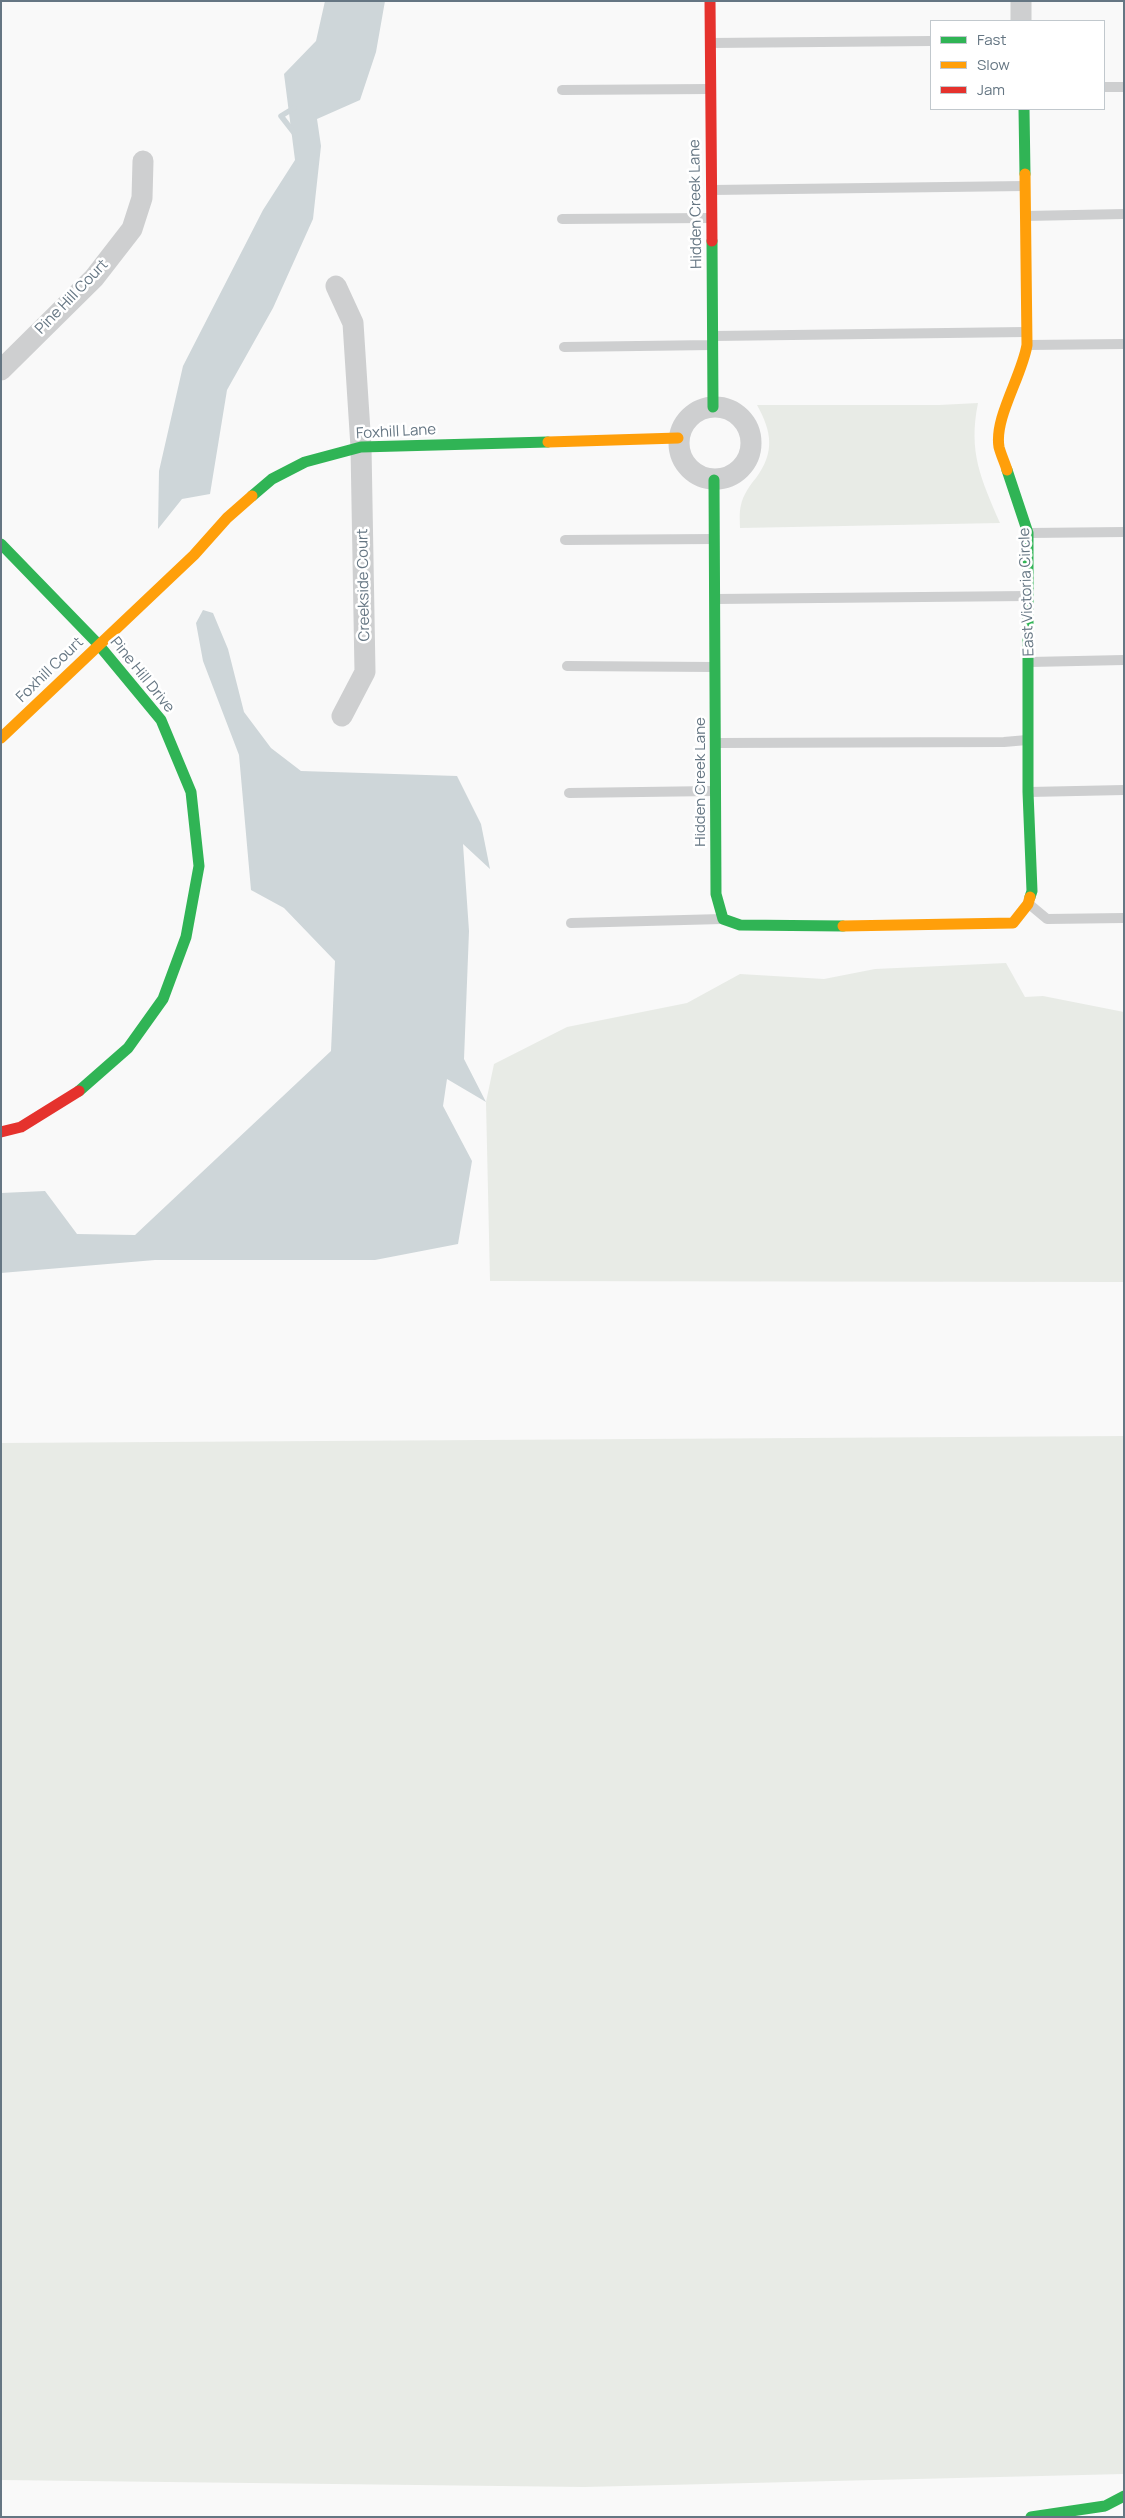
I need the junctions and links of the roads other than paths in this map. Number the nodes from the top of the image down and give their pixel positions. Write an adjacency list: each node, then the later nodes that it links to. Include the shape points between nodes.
1 (710, 1): 5 (street, Hidden Creek Lane)
2 (1021, 1): 3 (street)
3 (1021, 20)
4 (930, 41): 5 (lane)
5 (710, 43): 8 (street, Hidden Creek Lane)
6 (1105, 87): 7 (lane)
7 (1124, 87)
8 (710, 89): 9 (lane); 13 (street, Hidden Creek Lane)
9 (562, 90)
10 (1024, 110): 12 (street, East Victoria Circle)
11 (143, 161): 24 (street, Pine Hill Court, via 142,198 132,229 94,278)
12 (1025, 186): 13 (lane); 15 (street, East Victoria Circle)
13 (711, 190): 16 (street, Hidden Creek Lane)
14 (1124, 214): 15 (lane)
15 (1025, 216): 19 (street, East Victoria Circle)
16 (711, 218): 17 (lane); 20 (street, Hidden Creek Lane)
17 (562, 219)
18 (336, 286): 27 (street, Creekside Court, via 353,323)
19 (1027, 332): 20 (lane); 22 (street, East Victoria Circle)
20 (714, 341): 23 (lane); 25 (street, Hidden Creek Lane)
21 (1124, 344): 22 (lane)
22 (1027, 345): 30 (street, East Victoria Circle, via 1024,362 1004,409 999,446)
23 (564, 347)
24 (1, 370)
25 (713, 407): 26 (street, via 701,409 690,416); 28 (street, via 735,413 744,421 751,443 744,464 726,478)
26 (678, 438): 27 (street, Foxhill Lane); 28 (street, via 683,461 691,471)
27 (361, 447): 36 (street, Foxhill Lane, via 305,462 272,479 227,518 194,555); 41 (street, Creekside Court, via 365,672)
28 (714, 480): 31 (street, Hidden Creek Lane)
29 (1124, 532): 30 (lane)
30 (1028, 533): 34 (street, East Victoria Circle)
31 (715, 539): 32 (lane); 35 (street, Hidden Creek Lane)
32 (565, 540)
33 (1, 544): 36 (street, Pine Hill Drive)
34 (1029, 596): 35 (lane); 38 (street, East Victoria Circle)
35 (715, 599): 40 (street, Hidden Creek Lane)
36 (98, 644): 42 (street, Foxhill Court); 53 (street, Pine Hill Drive, via 161,720 191,792 199,866 186,937 163,999 128,1048 77,1094 21,1127)
37 (1124, 660): 38 (lane)
38 (1029, 662): 43 (street, East Victoria Circle)
39 (567, 666): 40 (lane)
40 (714, 667): 44 (street, Hidden Creek Lane)
41 (342, 716)
42 (1, 738)
43 (1027, 740): 44 (lane); 47 (street, East Victoria Circle)
44 (716, 743): 46 (street, Hidden Creek Lane)
45 (1124, 790): 47 (lane)
46 (717, 791): 48 (lane); 51 (street, Hidden Creek Lane, via 716,894)
47 (1028, 792): 49 (street, East Victoria Circle, via 1032,891)
48 (569, 793)
49 (1028, 904): 50 (lane, via 1046,919); 51 (street, via 1013,923 740,925)
50 (1124, 918)
51 (723, 919): 52 (lane)
52 (571, 923)
53 (1, 1132)
54 (1124, 2496): 55 (street)
55 (1105, 2506): 56 (street); 57 (street)
56 (1124, 2511)
57 (1031, 2517)

